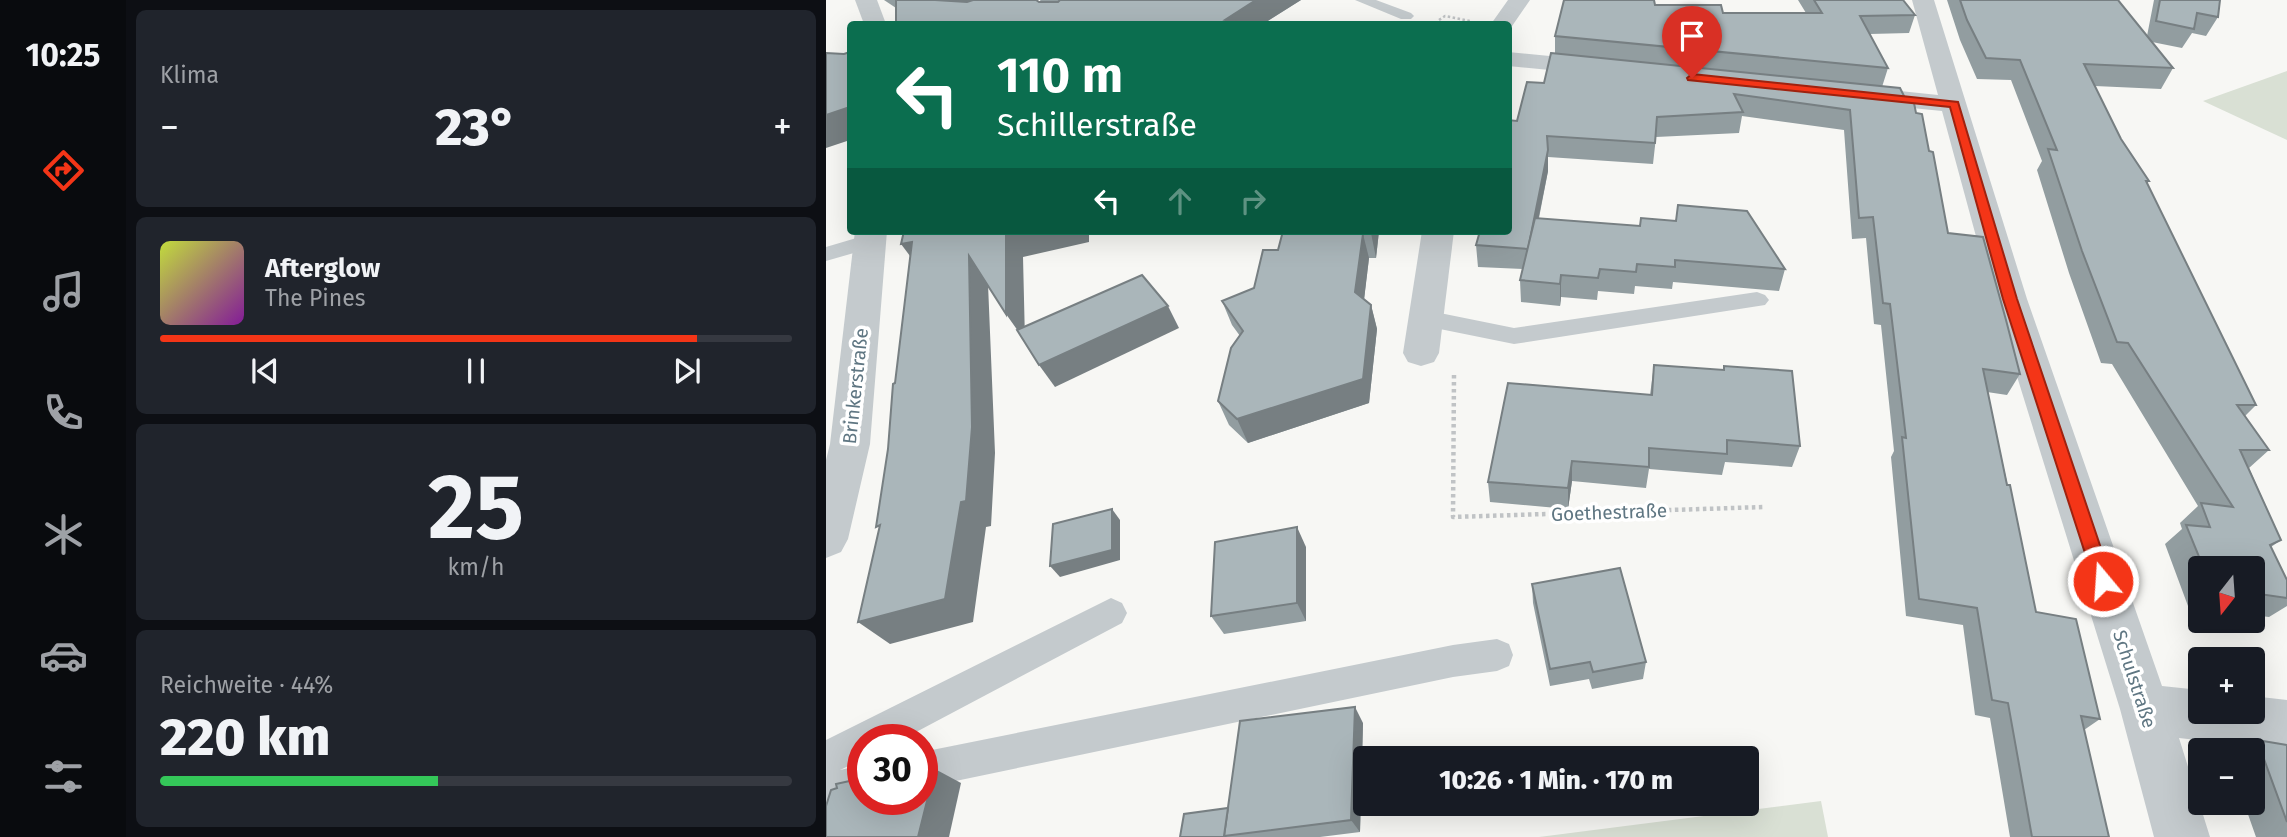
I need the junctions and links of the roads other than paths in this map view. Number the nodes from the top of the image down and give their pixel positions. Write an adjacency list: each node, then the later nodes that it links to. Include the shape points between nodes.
1 (866, 0): 6 (street)
2 (1362, 0): 5 (lane)
3 (1519, 0): 7 (street)
4 (1923, 0): 11 (street, Schulstraße)
5 (1406, 16)
6 (874, 21)
7 (1504, 21)
8 (1512, 59): 9 (street)
9 (1630, 71)
10 (1833, 92): 11 (street)
11 (1954, 104): 21 (street, Schulstraße, via 2010,299)
12 (1437, 235): 16 (street)
13 (871, 236): 14 (lane); 17 (street, Brinkerstraße)
14 (826, 254)
15 (1757, 300): 16 (lane, via 1514,336)
16 (1424, 333)
17 (838, 448): 18 (street, Brinkerstraße)
18 (826, 539)
19 (1111, 613): 22 (lane)
20 (1497, 655): 26 (lane)
21 (2145, 709): 23 (street); 29 (street, Schulstraße)
22 (894, 724)
23 (2287, 726)
24 (847, 748): 25 (lane)
25 (826, 758)
26 (938, 767)
27 (847, 786): 28 (lane)
28 (826, 791)
29 (2182, 837)

